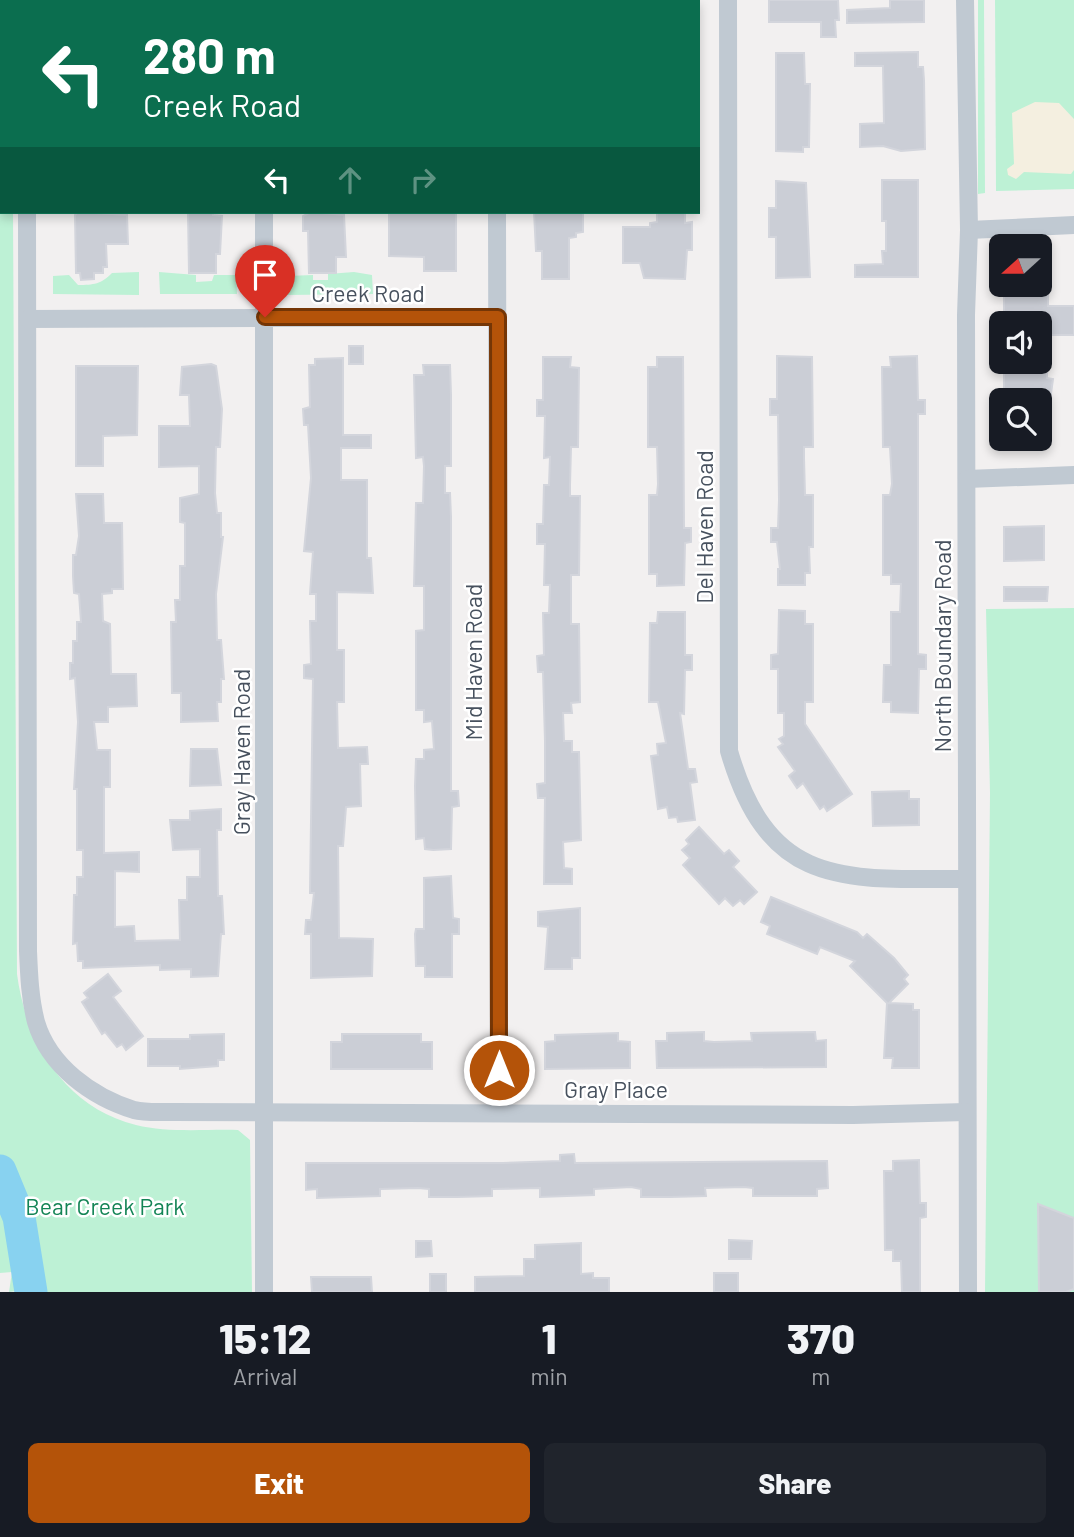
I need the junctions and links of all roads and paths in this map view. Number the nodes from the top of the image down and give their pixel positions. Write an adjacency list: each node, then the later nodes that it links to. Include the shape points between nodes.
1 (728, 0): 13 (street, Del Haven Road, via 729,751 741,790 762,826 782,849 811,867 874,879)
2 (965, 0): 7 (street, North Boundary Road)
3 (27, 214): 10 (street, Gray Place)
4 (264, 214): 8 (street, Gray Haven Road)
5 (497, 214): 9 (street, Mid Haven Road)
6 (1074, 225): 7 (street)
7 (969, 230): 12 (street, North Boundary Road)
8 (265, 317): 9 (street, Creek Road); 10 (street, Creek Road); 16 (street, Gray Haven Road)
9 (498, 317): 14 (street, Mid Haven Road)
10 (28, 319): 16 (street, Gray Place, via 27,951 37,1025 76,1082 136,1111)
11 (1074, 475): 12 (street)
12 (967, 479): 13 (street, North Boundary Road)
13 (966, 878): 15 (street, North Boundary Road)
14 (499, 1112): 15 (street, Gray Place); 16 (street, Gray Place)
15 (966, 1112): 18 (street, North Boundary Road)
16 (265, 1113): 17 (street, Gray Haven Road)
17 (264, 1292)
18 (968, 1292)

